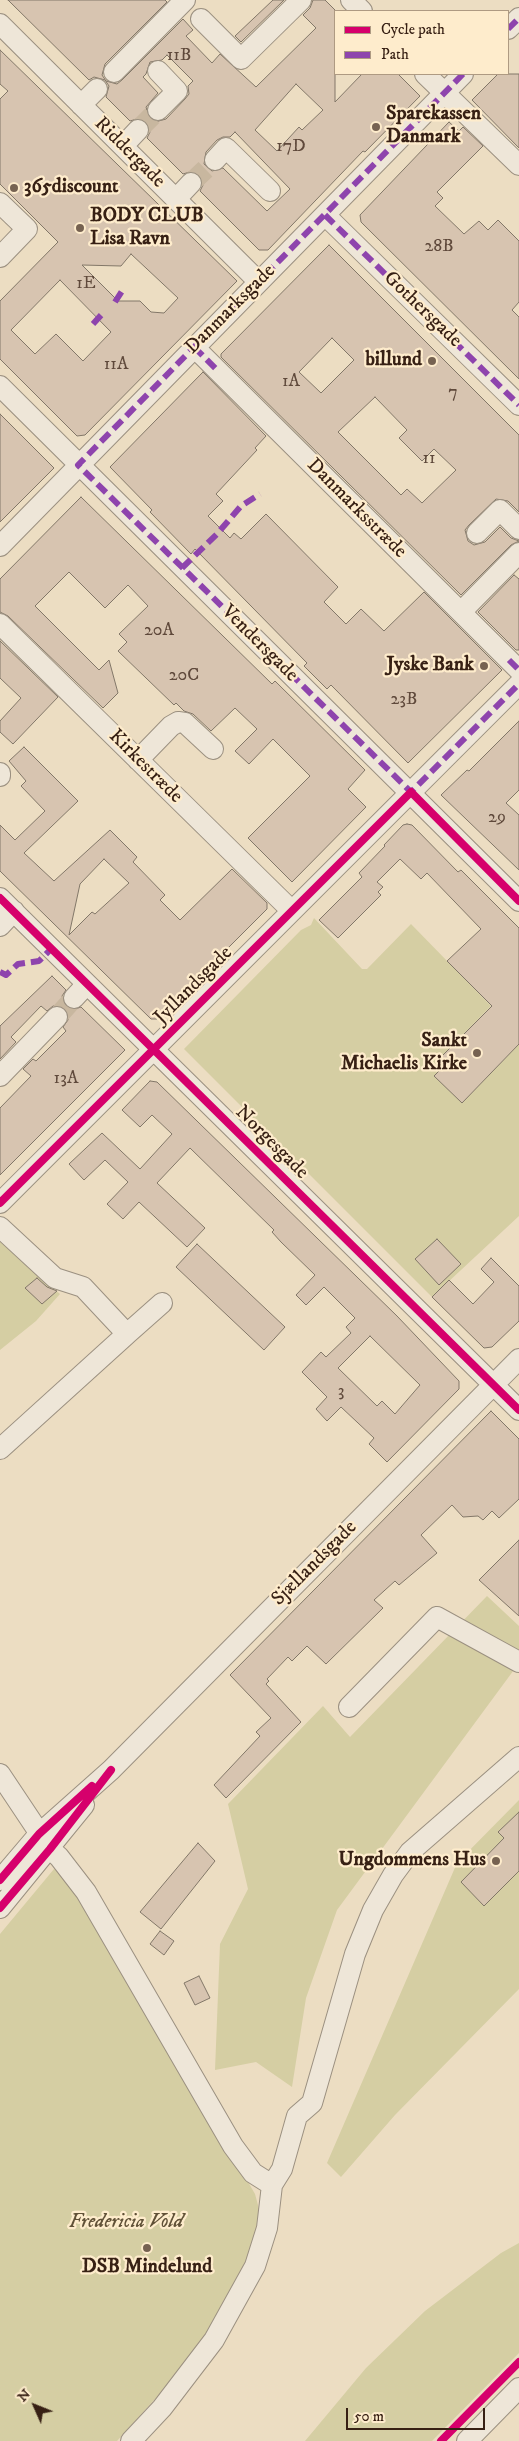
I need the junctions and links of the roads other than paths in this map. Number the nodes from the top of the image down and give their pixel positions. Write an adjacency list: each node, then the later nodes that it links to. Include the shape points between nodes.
1 (185, 0): 10 (street)
2 (301, 0): 6 (street, via 242,59)
3 (350, 0): 4 (street)
4 (361, 10)
5 (519, 18): 8 (street)
6 (201, 19)
7 (0, 24): 15 (street, Riddergade)
8 (509, 28)
9 (158, 71): 16 (street, via 177,91)
10 (114, 72)
11 (426, 75): 14 (street)
12 (462, 75): 14 (street, Danmarksgade)
13 (97, 89): 15 (street)
14 (444, 92): 20 (street); 25 (street, Danmarksgade)
15 (81, 105): 18 (street, Riddergade)
16 (158, 110)
17 (138, 130): 18 (street)
18 (123, 146): 23 (street, Riddergade)
19 (215, 160): 22 (street, via 226,148)
20 (519, 165)
21 (191, 183): 23 (street)
22 (270, 191)
23 (176, 199): 27 (street, Riddergade)
24 (0, 203): 26 (street, via 27,230)
25 (325, 215): 27 (street, Danmarksgade); 30 (street, Gothersgade)
26 (0, 256)
27 (259, 282): 28 (street, Danmarksgade)
28 (194, 347): 31 (street, Danmarksgade); 36 (street, Danmarksstræde)
29 (0, 386): 31 (street, Vendersgade)
30 (519, 404)
31 (78, 465): 34 (street, Danmarksgade); 42 (street, Vendersgade)
32 (519, 529): 33 (street, via 500,510)
33 (477, 533)
34 (0, 546)
35 (519, 553): 36 (street)
36 (460, 612): 38 (street, Danmarksstræde)
37 (0, 624): 41 (street, Kirkestræde)
38 (514, 665)
39 (519, 684): 42 (street, Jyllandsgade)
40 (213, 749): 41 (street, via 185,722 178,722)
41 (138, 760): 44 (street, Kirkestræde)
42 (411, 792): 43 (street, Vendersgade); 44 (street, Jyllandsgade)
43 (519, 901)
44 (291, 910): 47 (street, Jyllandsgade)
45 (5, 911): 47 (street, Norgesgade, via 81,991)
46 (57, 1016): 48 (street)
47 (154, 1050): 49 (street, Jyllandsgade); 54 (street, Norgesgade)
48 (0, 1076)
49 (0, 1203)
50 (0, 1226): 52 (street, via 55,1278 83,1287)
51 (162, 1303): 52 (street)
52 (127, 1334): 56 (street)
53 (519, 1359): 54 (street, Sjællandsgade)
54 (493, 1385): 55 (street, Norgesgade); 61 (street, Sjællandsgade, via 111,1770)
55 (519, 1410)
56 (0, 1448)
57 (519, 1662): 58 (street, via 437,1617)
58 (349, 1707)
59 (519, 1757): 64 (street, via 410,1852 393,1875 373,1910 355,1954 312,2103 297,2116 282,2169)
60 (0, 1774): 61 (street)
61 (44, 1842): 62 (street, Sjællandsgade); 63 (street, Sjællandsgade); 64 (street, via 86,1892 233,2146 253,2173)
62 (0, 1880)
63 (0, 1908)
64 (272, 2185): 66 (street, via 267,2228 255,2266 214,2340 162,2408)
65 (519, 2388): 67 (street)
66 (131, 2441)
67 (466, 2441)

